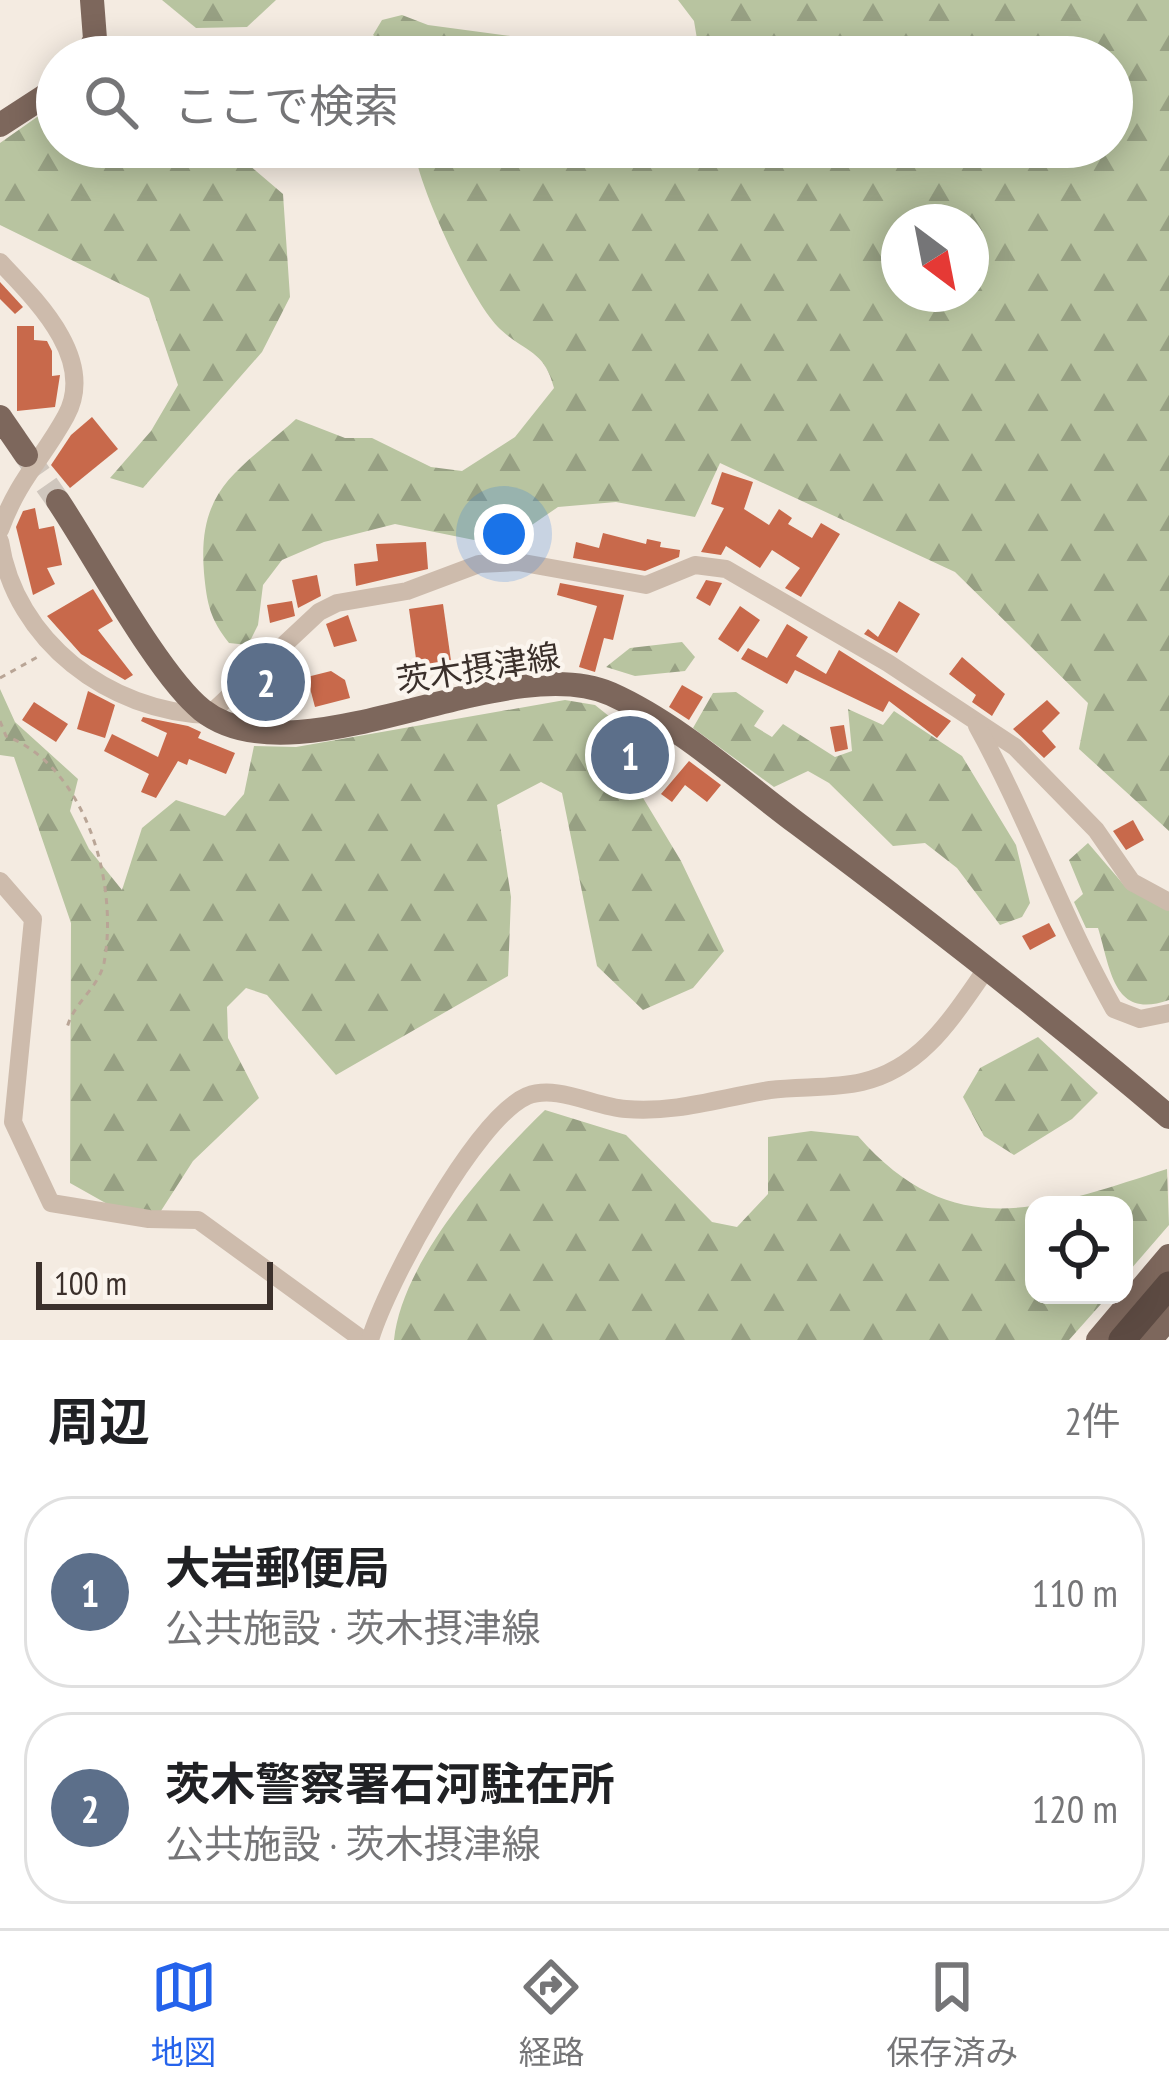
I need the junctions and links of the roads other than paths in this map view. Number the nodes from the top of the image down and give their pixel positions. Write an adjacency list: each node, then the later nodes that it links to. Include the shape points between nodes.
1 (92, 0): 2 (main road)
2 (95, 36)
3 (36, 102): 4 (main road)
4 (0, 125)
5 (0, 262): 9 (street, via 62,336 75,385 67,414 17,484)
6 (0, 418): 7 (main road)
7 (26, 455)
8 (58, 501): 11 (main road, via 179,686)
9 (0, 530)
10 (0, 541): 11 (street, via 5,577 52,646 106,690)
11 (209, 715): 12 (street, via 337,603 406,591 479,564 518,562 646,585 695,565 726,569); 15 (main road, 茨木摂津線, via 252,730 309,728 516,689 585,686 701,752)
12 (975, 721): 14 (street, via 1066,796 1132,882); 16 (street, via 1114,1009 1140,1019)
13 (0, 881): 21 (street, via 33,919 13,1122 51,1203 198,1220)
14 (1169, 902)
15 (987, 968): 17 (main road, 茨木摂津線); 21 (street, via 933,1044 862,1082 768,1090 673,1112 548,1092 526,1096 443,1192 385,1290)
16 (1169, 1012)
17 (1169, 1117)
18 (1169, 1256): 22 (main road)
19 (1169, 1285): 23 (highway)
20 (1169, 1318): 24 (main road)
21 (366, 1340)
22 (1098, 1340)
23 (1122, 1340)
24 (1150, 1340)

